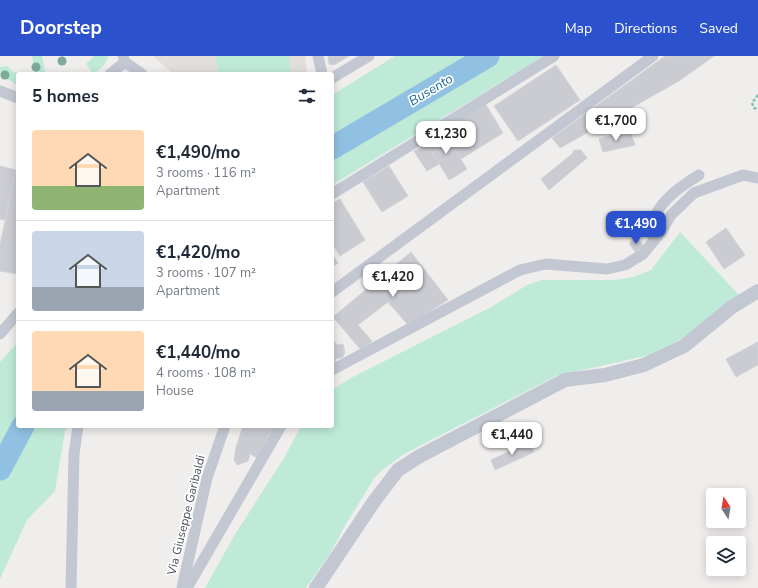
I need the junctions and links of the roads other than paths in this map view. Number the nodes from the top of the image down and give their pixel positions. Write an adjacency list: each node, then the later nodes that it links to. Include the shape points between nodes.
1 (318, 56): 8 (street)
2 (369, 56): 9 (street)
3 (554, 56): 14 (street)
4 (653, 56): 16 (street)
5 (124, 59): 6 (street); 7 (street)
6 (112, 72)
7 (140, 72)
8 (322, 72)
9 (334, 77)
10 (0, 91): 11 (street)
11 (16, 97)
12 (699, 175): 15 (street, via 667,198 655,216 652,228)
13 (758, 178): 15 (street, via 743,175 694,193 671,214)
14 (334, 193)
15 (654, 241): 20 (street, via 644,254 625,265 607,269 546,264 520,270)
16 (334, 291)
17 (758, 291): 27 (street, via 732,307 684,346 644,365 605,375 564,380 398,470)
18 (16, 316): 19 (street)
19 (0, 334)
20 (334, 369)
21 (78, 428): 24 (street, via 74,454)
22 (223, 428): 25 (street, Via Giuseppe Garibaldi, via 207,478)
23 (280, 428): 26 (street)
24 (71, 588)
25 (182, 588)
26 (188, 588)
27 (316, 588)

